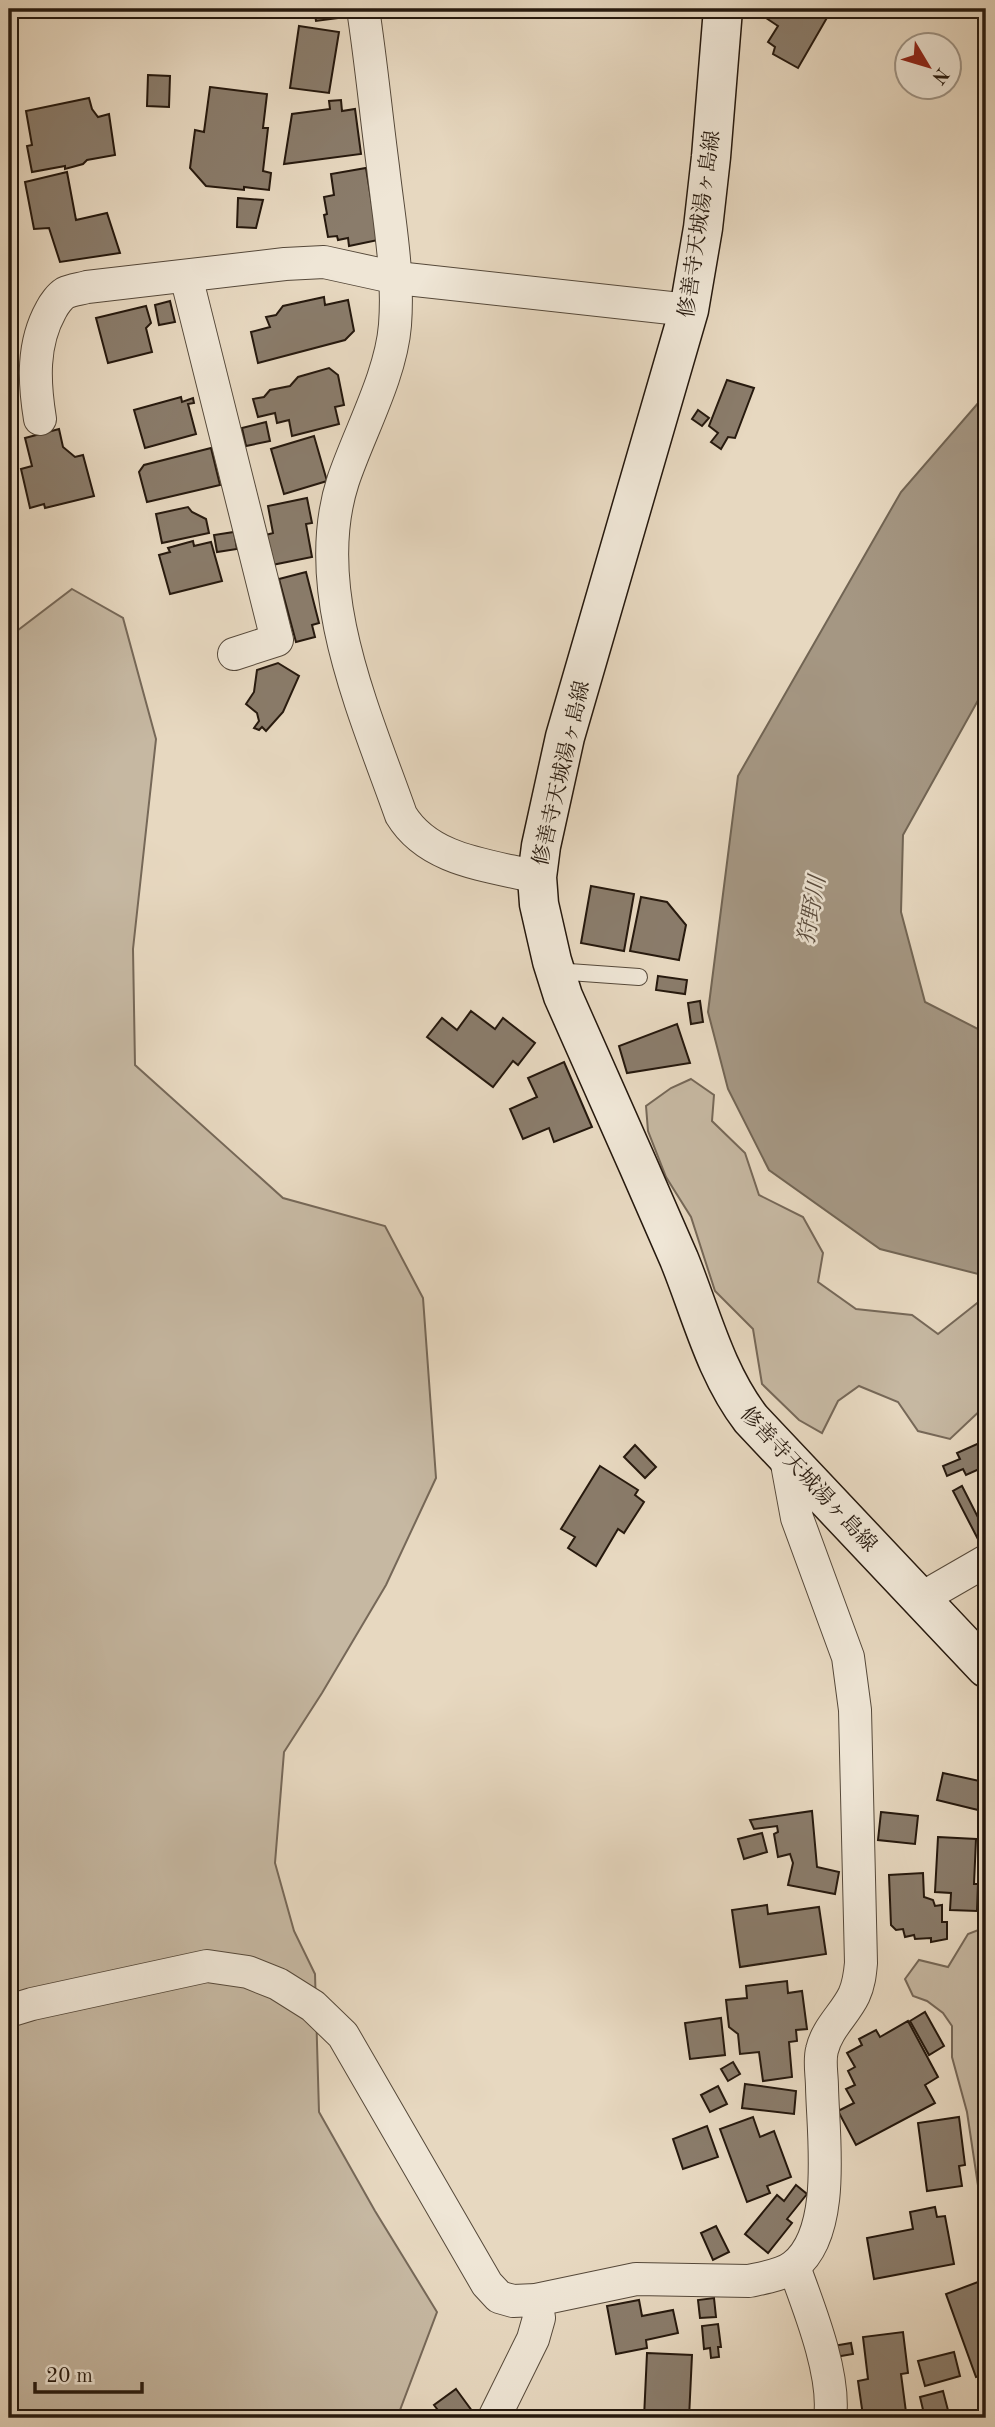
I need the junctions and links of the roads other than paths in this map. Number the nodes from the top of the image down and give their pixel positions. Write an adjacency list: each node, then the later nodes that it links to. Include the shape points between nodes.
1 (363, 9): 4 (street)
2 (723, 9): 5 (main road, 修善寺天城湯ヶ島線, via 707,192)
3 (186, 275): 4 (street, via 324,262); 6 (street, via 64,293 42,326 36,362); 7 (street, via 277,640)
4 (397, 278): 5 (street); 8 (street, via 395,329 367,424 343,480 332,530 332,573 345,650 407,825 440,851)
5 (689, 310): 8 (main road, 修善寺天城湯ヶ島線, via 565,737)
6 (40, 419)
7 (234, 654)
8 (537, 877): 9 (main road, 修善寺天城湯ヶ島線)
9 (555, 971): 10 (lane); 11 (main road, 修善寺天城湯ヶ島線, via 680,1262 724,1377 737,1401)
10 (639, 977)
11 (786, 1453): 13 (main road, 修善寺天城湯ヶ島線); 16 (street, via 797,1518 848,1657 855,1710 861,1963 853,1996 821,2051 824,2201 820,2227)
12 (986, 1561): 13 (street)
13 (920, 1599): 14 (main road, 修善寺天城湯ヶ島線)
14 (986, 1668)
15 (9, 2011): 17 (street, via 207,1966 248,1972 278,1984 313,2006 343,2035 487,2284 499,2297)
16 (794, 2267): 17 (street, via 749,2281 636,2279); 19 (street, via 817,2332 828,2379)
17 (536, 2300): 18 (street, via 539,2318 533,2339)
18 (494, 2418)
19 (830, 2418)

